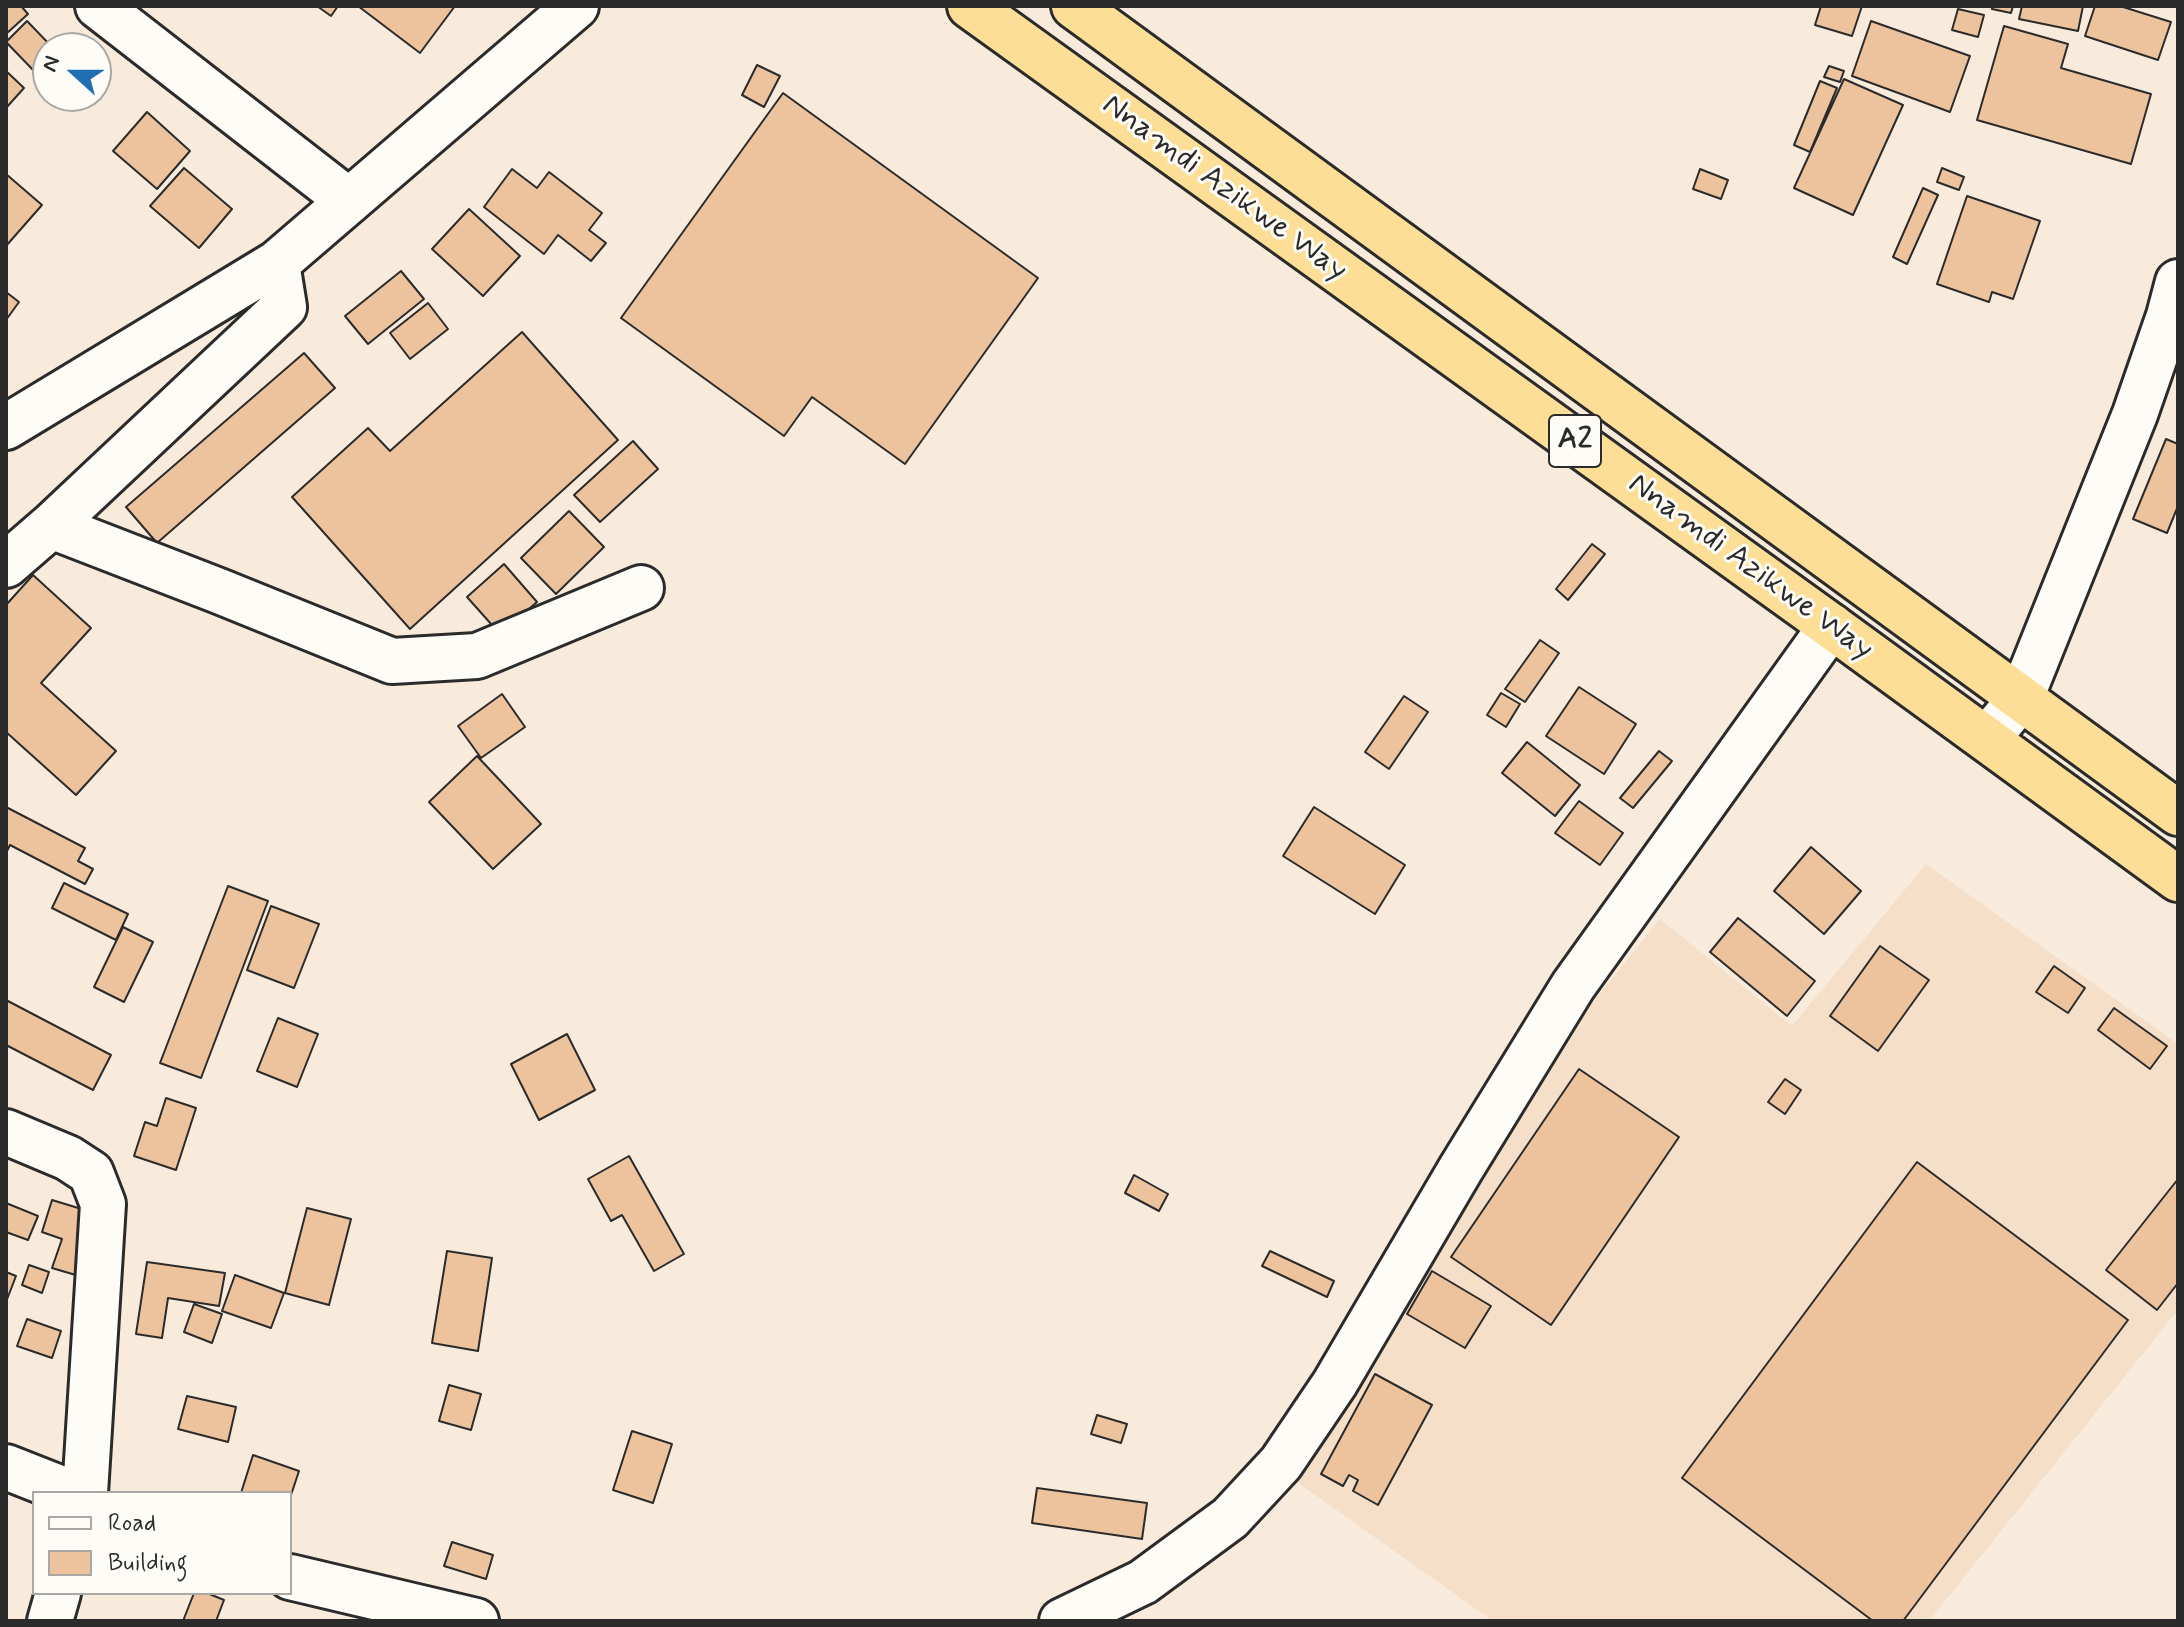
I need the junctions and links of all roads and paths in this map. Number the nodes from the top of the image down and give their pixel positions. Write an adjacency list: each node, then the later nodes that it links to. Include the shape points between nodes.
1 (98, 6): 5 (street)
2 (576, 6): 5 (street)
3 (970, 6): 12 (highway, Nnamdi Azikwe Way / A2)
4 (1074, 6): 13 (highway, Nnamdi Azikwe Way / A2)
5 (349, 201): 6 (street)
6 (277, 263): 8 (street); 9 (street, via 284,307)
7 (2178, 282): 13 (street, via 2135,414)
8 (6, 427)
9 (51, 526): 10 (street); 11 (street, via 392,661 477,656)
10 (6, 565)
11 (641, 588)
12 (1831, 626): 14 (highway, Nnamdi Azikwe Way / A2); 25 (street, via 1573,986 1335,1383 1281,1463 1230,1518 1143,1582)
13 (2021, 698): 14 (street); 15 (highway, Nnamdi Azikwe Way / A2)
14 (1987, 739): 16 (highway, Nnamdi Azikwe Way / A2)
15 (2178, 813)
16 (2178, 879)
17 (6, 1132): 20 (street, via 91,1173 103,1204)
18 (6, 1467): 19 (street)
19 (67, 1491)
20 (85, 1491)
21 (292, 1577): 24 (street)
22 (57, 1595): 23 (street)
23 (50, 1621)
24 (476, 1621)
25 (1062, 1621)

